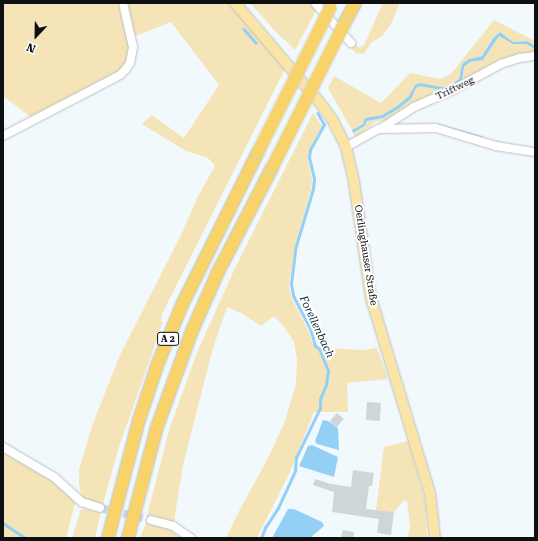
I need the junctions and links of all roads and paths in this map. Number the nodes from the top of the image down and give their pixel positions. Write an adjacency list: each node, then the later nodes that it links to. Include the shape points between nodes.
1 (123, 3): 9 (street, via 133,47 126,70)
2 (315, 3): 6 (street)
3 (355, 3): 16 (highway, A 2, bridge, via 218,272 192,331 157,427)
4 (239, 5): 10 (main road, Oerlinghauser Straße, via 320,103)
5 (332, 6): 15 (highway, A 2, bridge, via 182,305 158,363 139,420)
6 (351, 43)
7 (535, 56): 8 (street, Triftweg, via 501,64 453,90 414,107)
8 (379, 130): 10 (street, Triftweg); 11 (street, Triftweg, via 436,128 496,146)
9 (3, 136)
10 (346, 146): 18 (main road, Oerlinghauser Straße, via 354,182 371,298 430,492)
11 (535, 152)
12 (3, 447): 13 (street, via 54,477 82,502)
13 (100, 508)
14 (151, 520): 17 (street, via 173,526)
15 (108, 538)
16 (128, 538)
17 (191, 538)
18 (435, 538)

